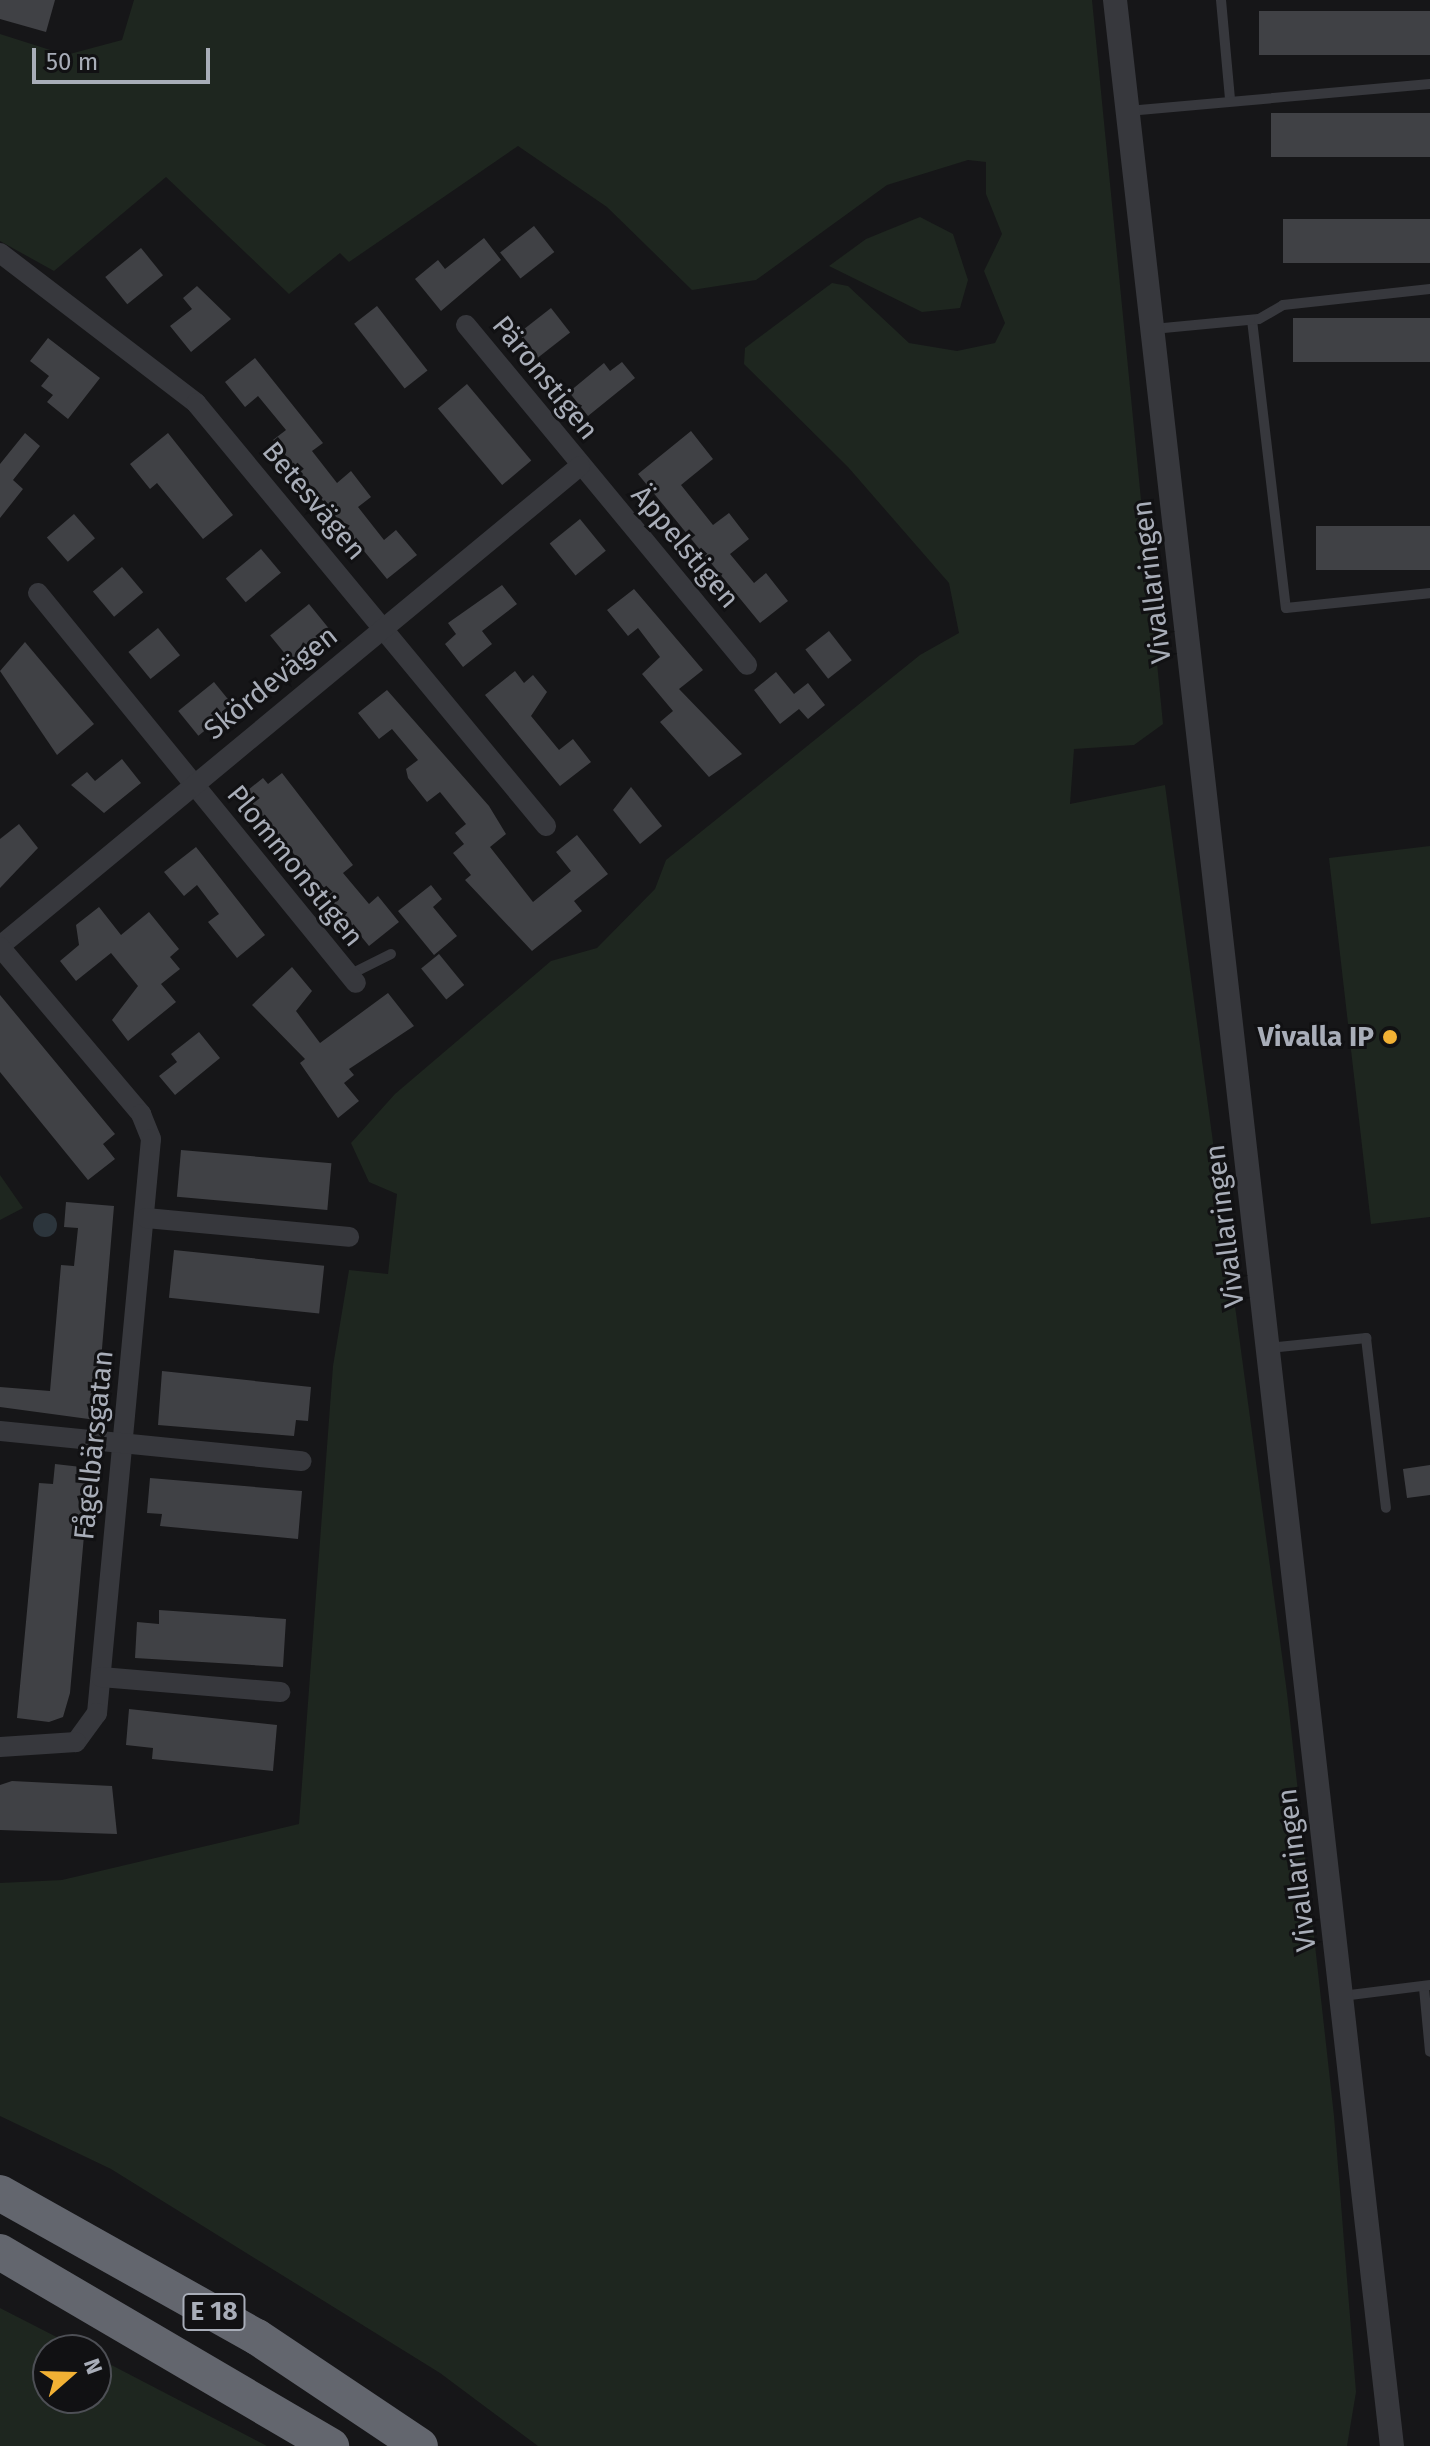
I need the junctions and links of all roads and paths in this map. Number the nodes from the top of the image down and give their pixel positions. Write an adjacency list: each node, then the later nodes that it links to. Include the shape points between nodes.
1 (1115, 0): 5 (street, Vivallaringen)
2 (1221, 0): 4 (lane)
3 (1430, 84): 4 (lane, via 1272,102)
4 (1230, 98): 5 (lane)
5 (1128, 111): 10 (street, Vivallaringen)
6 (0, 253): 14 (street, Betesvägen, via 196,403)
7 (1430, 289): 8 (lane, via 1283,305)
8 (1252, 320): 10 (lane); 13 (lane, via 1286,608)
9 (466, 325): 11 (street, Päronstigen)
10 (1153, 329): 23 (street, Vivallaringen)
11 (580, 466): 14 (street, Skördevägen); 15 (street, Äppelstigen)
12 (38, 593): 16 (street, Plommonstigen)
13 (1430, 593)
14 (383, 628): 16 (street, Skördevägen); 17 (street, Betesvägen)
15 (747, 665)
16 (190, 785): 18 (street, Skördevägen); 20 (street, Plommonstigen)
17 (546, 826)
18 (0, 947): 21 (street, Fågelbärsgatan, via 150,1129)
19 (391, 954): 20 (lane)
20 (352, 979)
21 (146, 1218): 22 (street); 25 (street, Fågelbärsgatan)
22 (349, 1237)
23 (1269, 1348): 27 (lane, via 1366,1338); 32 (street, Vivallaringen)
24 (0, 1431): 25 (street)
25 (123, 1441): 26 (street); 28 (street, Fågelbärsgatan)
26 (302, 1461)
27 (1386, 1508)
28 (101, 1677): 29 (street); 30 (street, Fågelbärsgatan, via 97,1713 76,1742)
29 (280, 1692)
30 (0, 1747)
31 (1427, 1986): 32 (lane); 33 (lane)
32 (1342, 1996): 38 (street, Vivallaringen)
33 (1430, 2052)
34 (0, 2193): 37 (highway, E 18, via 257,2337)
35 (0, 2252): 36 (highway, E 18, via 172,2346)
36 (331, 2446)
37 (420, 2446)
38 (1392, 2446)

